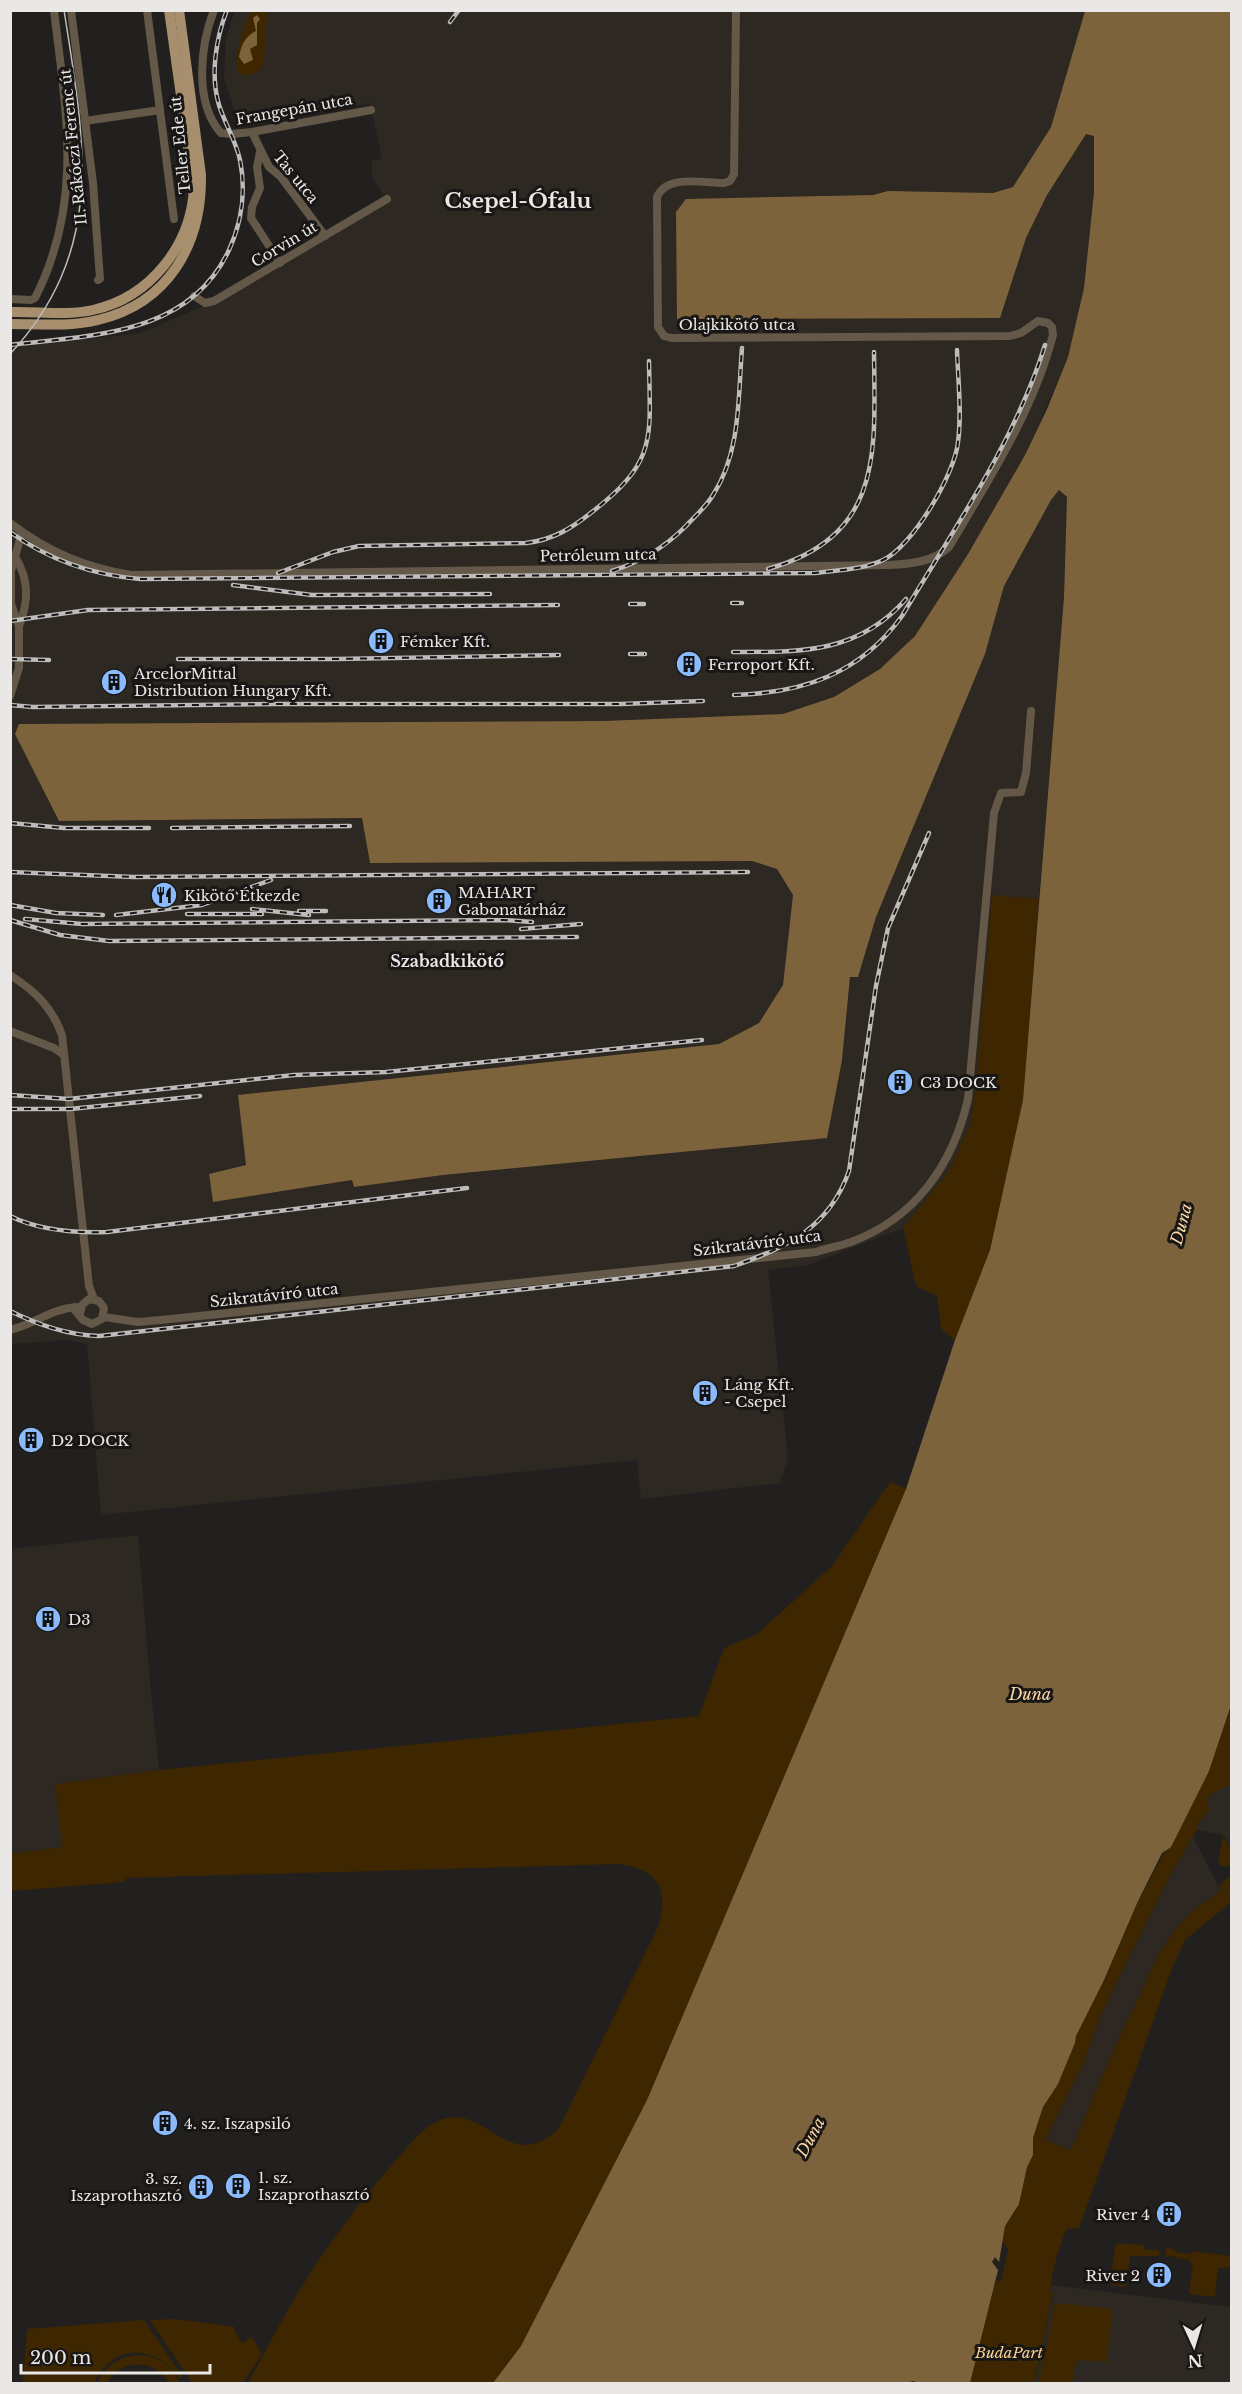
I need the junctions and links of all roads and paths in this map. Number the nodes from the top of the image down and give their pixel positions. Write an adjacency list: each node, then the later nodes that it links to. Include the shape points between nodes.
1 (54, 10): 19 (street, II. Rákóczi Ferenc út, via 68,141 65,203 52,258 35,298)
2 (71, 10): 10 (street, II. Rákóczi Ferenc út)
3 (147, 10): 8 (street)
4 (169, 10): 20 (main road, Teller Ede út, via 195,188 185,234 173,256 147,284 113,304 92,310)
5 (179, 10): 21 (main road, Teller Ede út, via 201,175 202,197 192,238 168,280 134,305 98,320)
6 (214, 10): 11 (street, Frangepán utca, via 202,70 210,117 221,133)
7 (736, 10): 22 (street, Olajkikötő utca, via 734,174 724,183 675,183 660,189 660,332 671,338 1010,336 1038,321)
8 (160, 110): 10 (street); 14 (street)
9 (371, 110): 11 (street, Frangepán utca)
10 (86, 121): 17 (street, II. Rákóczi Ferenc út)
11 (252, 132): 12 (street, Tas utca)
12 (260, 152): 15 (street, Tas utca); 16 (street, via 260,188 250,218)
13 (387, 199): 15 (street, Corvin út)
14 (174, 219)
15 (325, 236): 16 (street, Corvin út)
16 (280, 263): 18 (street, Corvin út, via 214,302 205,303)
17 (98, 280)
18 (194, 296)
19 (10, 299)
20 (12, 312)
21 (10, 324)
22 (1052, 327): 24 (street, Petróleum utca, via 1053,335 1034,395 1017,431 949,547 921,561 889,565 131,574 80,564)
23 (10, 523): 24 (street, Petróleum utca)
24 (22, 532): 25 (street)
25 (16, 558): 26 (street, via 11,571 11,604); 26 (street, via 25,574 26,608)
26 (19, 626): 27 (street, via 19,668)
27 (10, 696)
28 (1031, 711): 33 (street, Szikratávíró utca, via 1021,792 1001,793 994,813 968,1099 949,1156 904,1212 852,1241 816,1252 161,1320 138,1322)
29 (10, 975): 31 (street, via 35,992 48,1007 59,1029)
30 (10, 1031): 31 (street)
31 (64, 1055): 32 (street, via 89,1286)
32 (83, 1305): 33 (street, via 102,1304); 33 (street, via 83,1320 90,1324 97,1323); 34 (street, via 60,1308)
33 (104, 1314)
34 (10, 1330)

